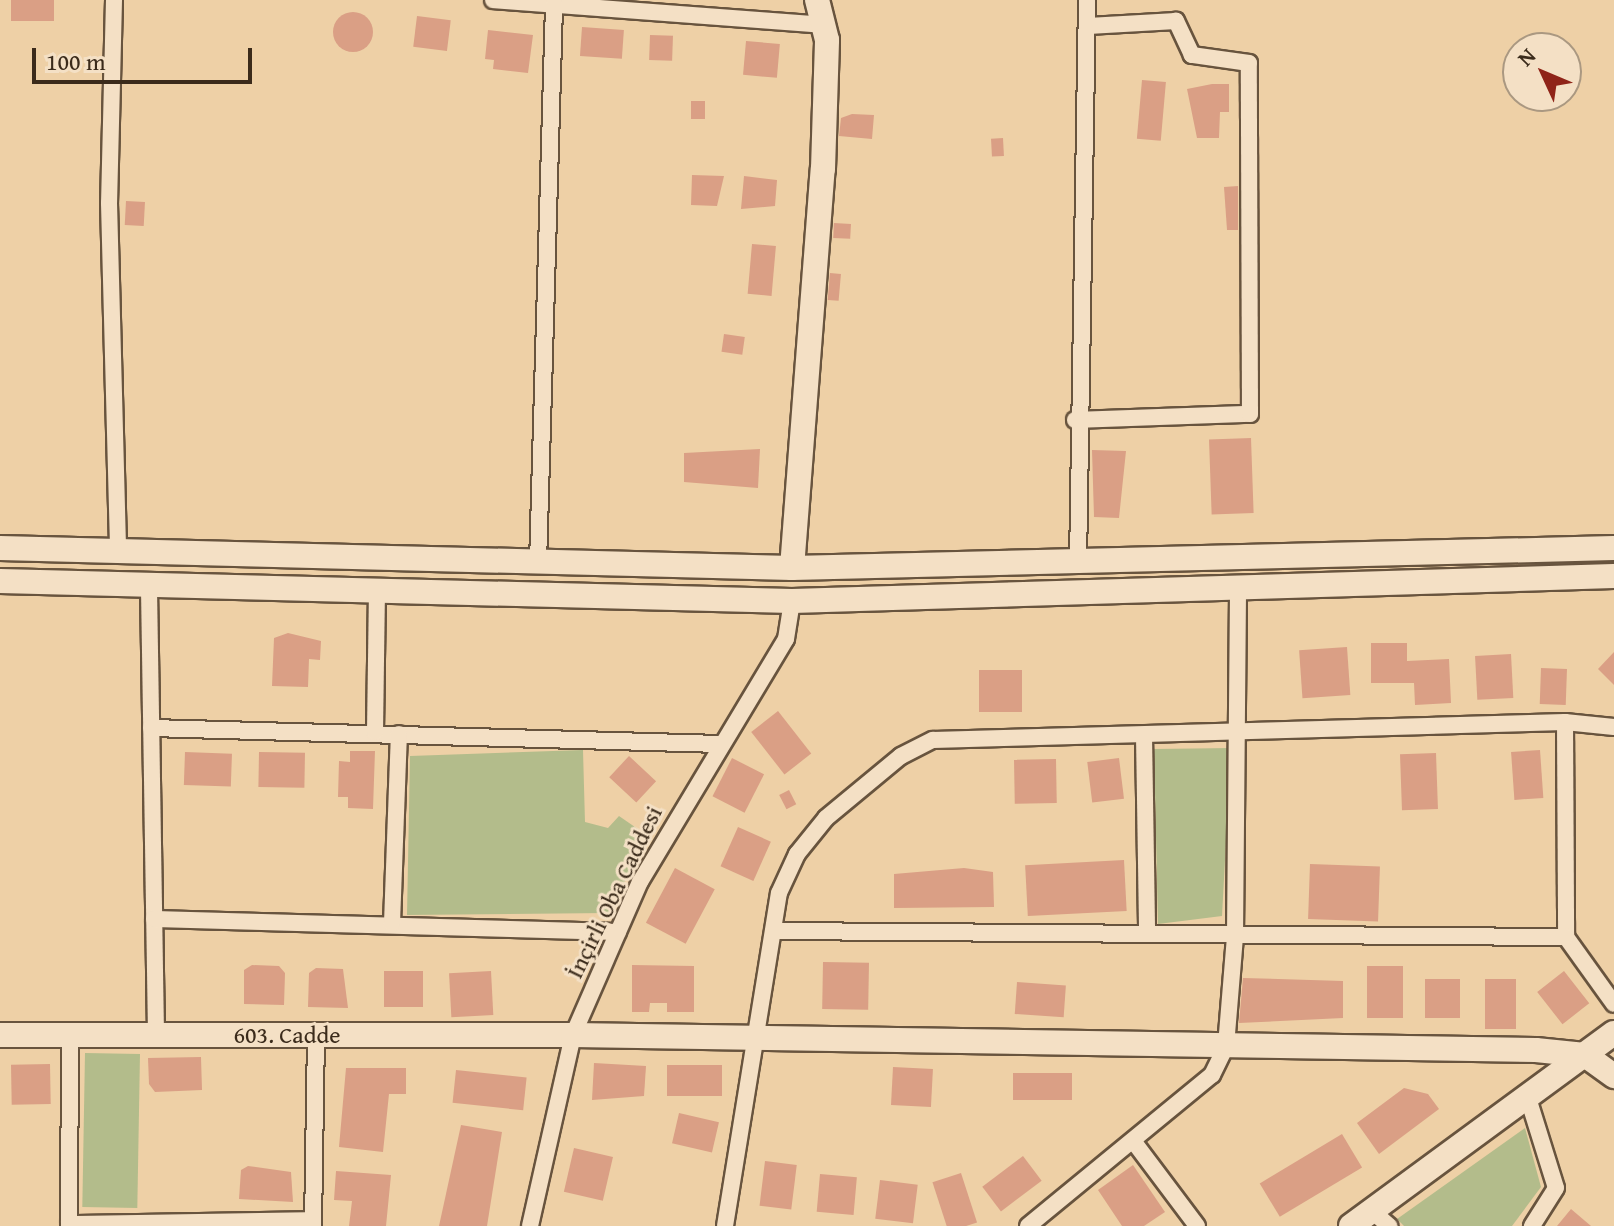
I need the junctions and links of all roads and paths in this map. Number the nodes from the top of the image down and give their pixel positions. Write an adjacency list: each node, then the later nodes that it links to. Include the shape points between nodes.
1 (114, 0): 11 (street, via 109,203)
2 (493, 0): 5 (street)
3 (817, 0): 6 (main road)
4 (1087, 0): 7 (street)
5 (554, 4): 6 (street); 12 (street)
6 (824, 25): 14 (main road, via 823,169)
7 (1088, 26): 8 (street); 8 (street, via 1176,21 1192,55 1249,63 1250,414)
8 (1075, 420): 13 (street)
9 (0, 548): 11 (main road)
10 (1614, 548): 13 (main road)
11 (118, 551): 12 (main road)
12 (538, 564): 14 (main road)
13 (1078, 565): 14 (main road)
14 (792, 568)
15 (1614, 576): 18 (main road)
16 (0, 581): 17 (main road)
17 (149, 588): 19 (main road); 23 (street)
18 (1238, 591): 20 (main road); 25 (street)
19 (377, 593): 20 (main road); 24 (street)
20 (792, 601): 28 (street, İnçirli Oba Caddesi, via 786,639)
21 (1565, 722): 22 (street); 25 (street); 35 (street)
22 (1614, 727)
23 (151, 728): 24 (street); 29 (street)
24 (375, 732): 26 (street)
25 (1240, 732): 27 (street); 34 (street)
26 (399, 734): 28 (street); 30 (street)
27 (1144, 735): 31 (street, via 933,740 901,756 826,818 797,854 779,893); 33 (street)
28 (719, 744): 32 (street, İnçirli Oba Caddesi)
29 (154, 919): 30 (street); 38 (street)
30 (392, 923): 32 (street)
31 (777, 931): 33 (street); 43 (street)
32 (618, 932): 41 (street, İnçirli Oba Caddesi)
33 (1147, 933): 34 (street)
34 (1235, 937): 35 (street); 44 (street)
35 (1566, 937): 36 (street)
36 (1614, 1004)
37 (1614, 1033): 45 (main road)
38 (156, 1034): 40 (main road, 603. Cadde); 42 (main road, 603. Cadde)
39 (0, 1035): 42 (main road, 603. Cadde)
40 (316, 1035): 41 (main road, 603. Cadde); 50 (street)
41 (573, 1035): 43 (main road, 603. Cadde); 52 (street, İnçirli Oba Caddesi)
42 (70, 1036): 51 (street)
43 (756, 1037): 44 (main road, 603. Cadde); 53 (street)
44 (1226, 1046): 45 (main road, 603. Cadde); 48 (street, via 1212,1075)
45 (1585, 1055): 46 (main road); 47 (main road)
46 (1614, 1076)
47 (1528, 1098): 49 (main road); 57 (street, via 1556,1188)
48 (1134, 1142): 54 (street); 55 (street)
49 (1381, 1218): 56 (main road)
50 (313, 1223): 51 (street)
51 (69, 1225)
52 (530, 1226)
53 (725, 1226)
54 (1028, 1226)
55 (1197, 1226)
56 (1351, 1226)
57 (1532, 1226)

